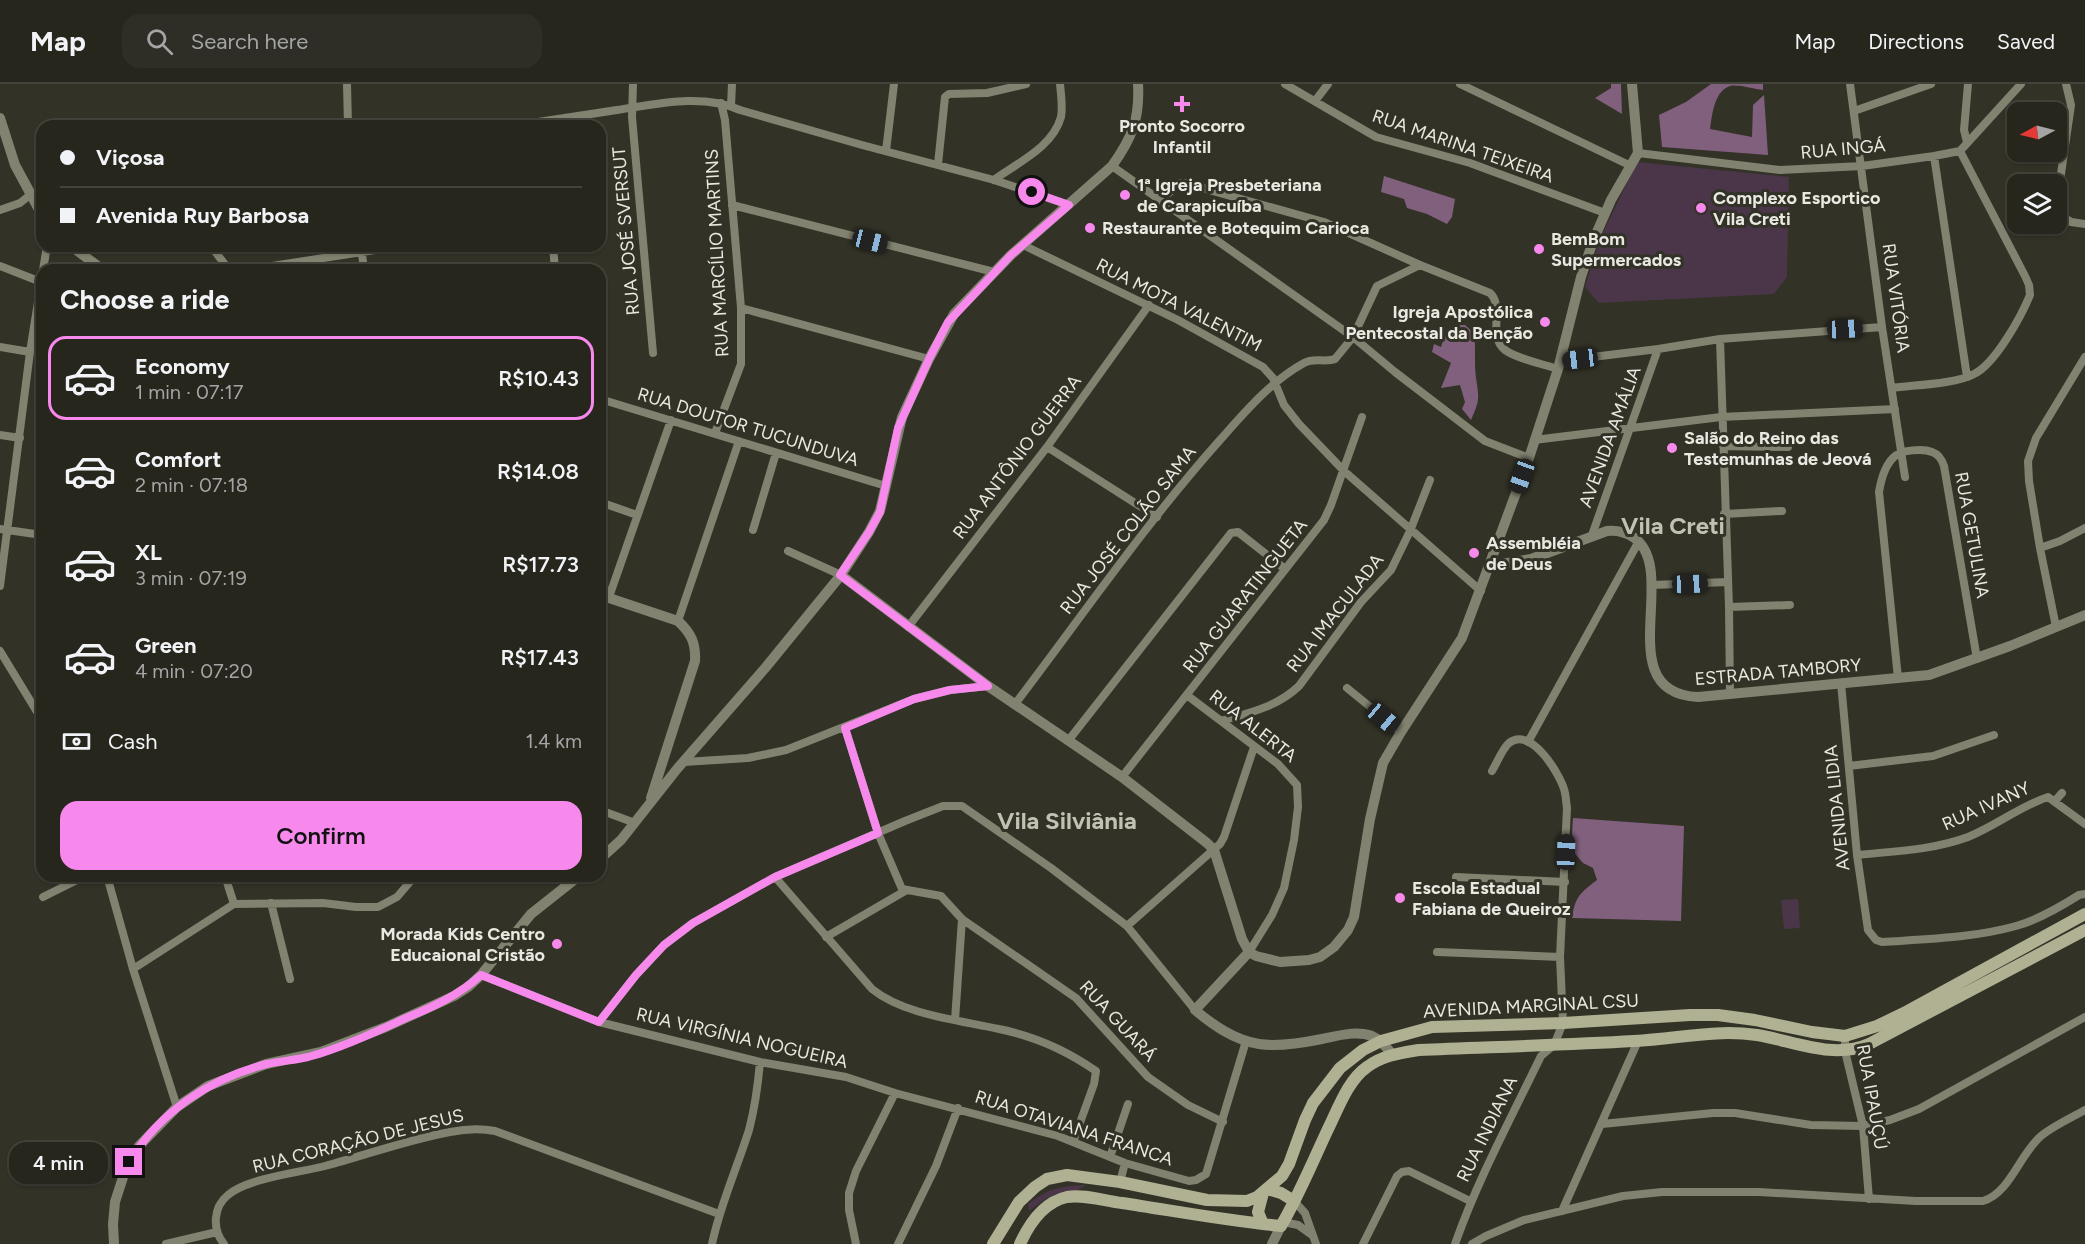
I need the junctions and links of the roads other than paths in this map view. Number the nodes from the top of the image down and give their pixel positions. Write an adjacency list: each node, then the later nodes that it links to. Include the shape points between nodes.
1 (347, 84): 24 (street)
2 (633, 84): 22 (street, RUA JOSÉ SVERSUT)
3 (732, 84): 21 (street)
4 (894, 84): 28 (street)
5 (1026, 84): 17 (street)
6 (1060, 84): 36 (street, via 1061,116 1050,138)
7 (1138, 84): 34 (street, via 1137,120)
8 (1285, 84): 19 (street, RUA MARINA TEIXEIRA)
9 (1328, 84): 19 (street)
10 (1460, 84): 33 (street)
11 (1632, 84): 30 (street)
12 (1850, 84): 23 (street, RUA VITÓRIA)
13 (1931, 84): 23 (street)
14 (1968, 84): 27 (street, via 1964,130)
15 (2021, 84): 27 (street)
16 (2066, 84): 45 (street, via 2071,105 2057,201 2063,217)
17 (1007, 86): 18 (street)
18 (987, 88): 32 (street, via 945,97)
19 (1315, 101): 44 (street, RUA MARINA TEIXEIRA, via 1376,137 1470,163)
20 (721, 103): 21 (street); 22 (street, via 698,101); 41 (street, RUA MARCÍLIO MARTINS)
21 (730, 106): 28 (street)
22 (632, 107): 25 (street); 67 (street, RUA JOSÉ SVERSUT)
23 (1854, 111): 35 (street, RUA VITÓRIA)
24 (348, 120)
25 (550, 120)
26 (1, 123): 38 (street)
27 (1967, 142): 29 (street)
28 (886, 151): 32 (street)
29 (1960, 151): 31 (street, RUA INGÁ); 71 (street, via 2030,291 1999,350 1981,370)
30 (1638, 153): 33 (street); 35 (street, RUA INGÁ, via 1771,170)
31 (1934, 156): 35 (street, RUA INGÁ); 71 (street)
32 (938, 164): 36 (street)
33 (1629, 165): 44 (street)
34 (1112, 166): 39 (street); 42 (street)
35 (1862, 166): 60 (street, RUA VITÓRIA)
36 (994, 180): 42 (street)
37 (36, 192): 38 (street)
38 (30, 195): 40 (street); 43 (street)
39 (1160, 201): 53 (street, via 1180,183 1191,183 1324,222); 62 (street)
40 (36, 205)
41 (732, 205): 55 (street); 58 (street, RUA MARCÍLIO MARTINS)
42 (1069, 205): 46 (street)
43 (0, 210)
44 (1605, 213): 70 (street, via 1581,277)
45 (2085, 224)
46 (1023, 245): 55 (street); 57 (street, RUA MOTA VALENTIM)
47 (79, 252): 50 (street)
48 (216, 252): 51 (street)
49 (345, 252): 52 (street)
50 (95, 264)
51 (225, 264)
52 (279, 264)
53 (1420, 265): 62 (street, RUA JOSÉ COLÃO SAMA, via 1377,286); 70 (street, via 1490,293 1495,302 1499,344 1510,352)
54 (0, 266): 56 (street)
55 (994, 273): 69 (street, via 954,314)
56 (36, 280)
57 (1149, 305): 72 (street, RUA MOTA VALENTIM, via 1263,367); 86 (street, RUA ANTÔNIO GUERRA)
58 (741, 308): 69 (street); 80 (street, RUA MARCÍLIO MARTINS, via 741,364)
59 (36, 317): 61 (street)
60 (1882, 327): 63 (street); 73 (street, RUA VITÓRIA)
61 (34, 331): 66 (street)
62 (1353, 337): 72 (street, RUA JOSÉ COLÃO SAMA, via 1335,359 1307,361); 90 (street, via 1485,441)
63 (1720, 339): 65 (street); 77 (street)
64 (0, 347): 66 (street)
65 (1658, 349): 70 (street); 79 (street, AVENIDA AMÁLIA)
66 (30, 352): 82 (street)
67 (653, 352)
68 (2085, 357): 107 (street, via 2036,438 2028,461)
69 (929, 359): 94 (street, via 898,428)
70 (1559, 365): 83 (street)
71 (1967, 377): 73 (street)
72 (1275, 384): 91 (street, RUA MOTA VALENTIM, via 1290,414); 99 (street, RUA JOSÉ COLÃO SAMA, via 1246,411)
73 (1892, 388): 75 (street, RUA VITÓRIA)
74 (606, 401): 78 (street, RUA DOUTOR TUCUNDUVA)
75 (1895, 409): 77 (street); 88 (street, RUA VITÓRIA)
76 (1362, 417): 91 (street, RUA GUARATINGUETA)
77 (1721, 417): 79 (street); 85 (street)
78 (671, 420): 80 (street, RUA DOUTOR TUCUNDUVA); 98 (street)
79 (1631, 429): 83 (street); 105 (street, AVENIDA AMÁLIA)
80 (715, 433): 84 (street, RUA DOUTOR TUCUNDUVA)
81 (0, 435): 82 (street)
82 (20, 438): 101 (street)
83 (1534, 440): 90 (street)
84 (739, 441): 89 (street, RUA DOUTOR TUCUNDUVA); 121 (street)
85 (1723, 446): 87 (street); 97 (street)
86 (1047, 447): 99 (street); 122 (street, RUA ANTÔNIO GUERRA)
87 (1788, 447)
88 (1901, 452): 92 (street, RUA VITÓRIA); 125 (street, RUA GETULINA, via 1925,450 1942,460); 126 (street, via 1887,466 1879,492)
89 (776, 453): 94 (street, RUA DOUTOR TUCUNDUVA); 102 (street)
90 (1529, 458): 109 (street)
91 (1344, 471): 103 (street, RUA MOTA VALENTIM); 110 (street, RUA GUARATINGUETA, via 1324,520)
92 (1905, 477)
93 (1430, 480): 103 (street, RUA IMACULADA)
94 (886, 486): 111 (street, via 875,522)
95 (606, 504): 98 (street)
96 (1782, 511): 97 (street)
97 (1725, 514): 112 (street)
98 (637, 515): 115 (street)
99 (1156, 517): 134 (street, RUA JOSÉ COLÃO SAMA)
100 (2085, 528): 107 (street)
101 (4, 529): 104 (street); 114 (street)
102 (753, 530)
103 (1410, 531): 116 (street, RUA MOTA VALENTIM); 136 (street, RUA IMACULADA, via 1391,570 1361,602 1299,686 1275,704)
104 (36, 534)
105 (1592, 535): 106 (street, via 1614,530); 109 (street, via 1531,559)
106 (1639, 541): 113 (street, ESTRADA TAMBORY); 141 (street)
107 (2040, 548): 123 (street)
108 (788, 551): 111 (street)
109 (1490, 566): 116 (street)
110 (1286, 569): 131 (street, RUA GUARATINGUETA); 140 (street, via 1238,532 1229,535)
111 (840, 575): 122 (street); 143 (street)
112 (1728, 582): 113 (street); 119 (street)
113 (1652, 585): 130 (street, ESTRADA TAMBORY, via 1649,638 1656,676 1666,687 1686,696)
114 (0, 586)
115 (606, 591)
116 (1480, 591): 138 (street, via 1462,638)
117 (606, 597): 121 (street)
118 (1790, 605): 119 (street)
119 (1729, 607): 130 (street)
120 (2085, 615): 123 (street, ESTRADA TAMBORY)
121 (678, 621): 149 (street, via 694,640 695,661)
122 (908, 627): 128 (street)
123 (2056, 627): 125 (street, ESTRADA TAMBORY)
124 (0, 651): 132 (street)
125 (1977, 658): 126 (street, ESTRADA TAMBORY, via 1929,675)
126 (1899, 678): 127 (street, ESTRADA TAMBORY)
127 (1841, 683): 130 (street, ESTRADA TAMBORY); 144 (street, AVENIDA LIDIA)
128 (988, 686): 134 (street); 137 (street, via 914,699)
129 (1347, 688): 138 (street)
130 (1730, 693)
131 (1188, 696): 136 (street, RUA ALERTA); 146 (street, RUA GUARATINGUETA)
132 (32, 703): 133 (street); 135 (street)
133 (36, 703)
134 (1015, 704): 140 (street)
135 (36, 710)
136 (1221, 722): 142 (street, RUA ALERTA)
137 (845, 728): 143 (street, via 766,755); 153 (street)
138 (1401, 732): 175 (street, via 1378,782 1354,917 1348,930 1334,947 1309,960 1280,962)
139 (1994, 735): 144 (street, via 1933,756)
140 (1068, 741): 146 (street)
141 (1528, 742): 145 (street, via 1510,742); 164 (street, via 1544,753 1564,790)
142 (1254, 747): 154 (street, via 1224,837); 175 (street, RUA ALERTA, via 1295,781 1298,807 1284,888)
143 (684, 762): 149 (street)
144 (1849, 766): 156 (street, AVENIDA LIDIA)
145 (1492, 771)
146 (1122, 777): 154 (street)
147 (2062, 793): 148 (street)
148 (2055, 801): 152 (street); 156 (street, RUA IVANY, via 2044,798 1946,844)
149 (651, 802): 151 (street)
150 (606, 812): 151 (street)
151 (635, 823): 155 (street)
152 (2085, 824)
153 (878, 833): 157 (street); 165 (street); 172 (street, via 943,806 962,806)
154 (1214, 850): 172 (street); 175 (street)
155 (606, 854)
156 (1857, 855): 166 (street, AVENIDA LIDIA, via 1868,930 1882,942 1954,937 2016,926)
157 (775, 877): 174 (street); 184 (street, via 693,923 664,945)
158 (1456, 877): 164 (street)
159 (73, 882): 167 (street)
160 (109, 882): 178 (street)
161 (227, 882): 169 (street)
162 (410, 882): 168 (street, via 397,897 378,906)
163 (571, 882): 179 (street, via 531,914)
164 (1565, 882): 177 (street)
165 (903, 889): 171 (street, RUA GUARÁ, via 941,896); 174 (street)
166 (2085, 894)
167 (43, 897)
168 (271, 903): 169 (street); 180 (street)
169 (234, 904): 178 (street)
170 (2085, 914): 186 (main road, AVENIDA MARGINAL CSU, via 1904,1013)
171 (962, 919): 183 (street); 198 (street, RUA GUARÁ, via 1076,998 1148,1077 1188,1105)
172 (1127, 926): 181 (street)
173 (2085, 930): 190 (main road, AVENIDA MARGINAL CSU, via 1869,1044)
174 (826, 937): 183 (street, via 872,989 887,1000)
175 (1249, 952): 181 (street)
176 (1437, 952): 177 (street)
177 (1560, 957): 185 (street)
178 (133, 969): 195 (street)
179 (481, 975): 184 (street, RUA VIRGÍNIA NOGUEIRA); 195 (street, via 454,996 418,1014 308,1057 266,1064 208,1086)
180 (290, 979)
181 (1194, 1010): 187 (street)
182 (2085, 1017): 200 (street, via 1919,1109)
183 (955, 1020): 201 (street, via 1037,1039 1096,1071)
184 (599, 1022): 192 (street, RUA VIRGÍNIA NOGUEIRA)
185 (1558, 1034): 186 (main road, AVENIDA MARGINAL CSU, via 1690,1015 1718,1015); 188 (main road, AVENIDA MARGINAL CSU, via 1432,1027); 189 (main road, AVENIDA MARGINAL CSU); 191 (main road, AVENIDA MARGINAL CSU); 208 (street, RUA INDIANA, via 1541,1056)
186 (1845, 1036): 190 (street, RUA IPAUÇÚ)
187 (1246, 1041): 188 (street, via 1276,1045 1353,1034); 198 (street)
188 (1381, 1041): 191 (street); 205 (main road, AVENIDA MARGINAL CSU, via 1340,1068 1324,1087 1305,1120 1289,1164)
189 (1638, 1041): 190 (main road, AVENIDA MARGINAL CSU, via 1723,1032); 199 (street)
190 (1845, 1051): 200 (street, RUA IPAUÇÚ)
191 (1392, 1054): 207 (main road, AVENIDA MARGINAL CSU, via 1365,1068 1356,1078)
192 (760, 1062): 193 (street, RUA VIRGÍNIA NOGUEIRA, via 846,1077); 210 (street, via 751,1122)
193 (895, 1093): 196 (street, RUA OTAVIANA FRANCA); 220 (street, via 849,1193)
194 (1128, 1104): 202 (street)
195 (177, 1107): 216 (street, via 139,1146 124,1171 115,1202)
196 (958, 1108): 201 (street, RUA OTAVIANA FRANCA); 221 (street, via 936,1166)
197 (2085, 1110): 206 (street, via 2042,1136 1992,1198 1971,1203)
198 (1222, 1122): 203 (street, RUA OTAVIANA FRANCA, via 1206,1174 1196,1180)
199 (1602, 1124): 200 (street, via 1736,1113 1811,1125); 209 (street)
200 (1863, 1126): 206 (street, RUA IPAUÇÚ)
201 (1072, 1142): 202 (street, RUA OTAVIANA FRANCA)
202 (1110, 1156): 203 (street, RUA OTAVIANA FRANCA)
203 (1125, 1163): 204 (street)
204 (1120, 1182): 205 (main road, via 1230,1202 1247,1201); 215 (main road, via 1067,1175 1047,1179 1019,1202)
205 (1265, 1191): 207 (main road, via 1281,1193); 211 (main road, via 1258,1212)
206 (1869, 1199): 209 (street, via 1760,1192 1662,1192)
207 (1294, 1201): 212 (main road, AVENIDA MARGINAL CSU); 214 (street, via 1305,1213)
208 (1470, 1202): 224 (street, via 1409,1171 1402,1172); 225 (street, RUA INDIANA)
209 (1562, 1211): 226 (street, via 1524,1220)
210 (719, 1214): 213 (street, RUA CORAÇÃO DE JESUS, via 481,1128 418,1139 248,1184 219,1204); 219 (street)
211 (1263, 1224): 212 (main road); 222 (main road, via 1068,1197 1039,1214)
212 (1282, 1224): 214 (street, via 1298,1225); 223 (street)
213 (217, 1232): 217 (street); 218 (street)
214 (1314, 1240)
215 (994, 1243)
216 (114, 1244)
217 (166, 1244)
218 (224, 1244)
219 (712, 1244)
220 (856, 1244)
221 (898, 1244)
222 (1018, 1244)
223 (1272, 1244)
224 (1363, 1244)
225 (1455, 1244)
226 (1472, 1244)

